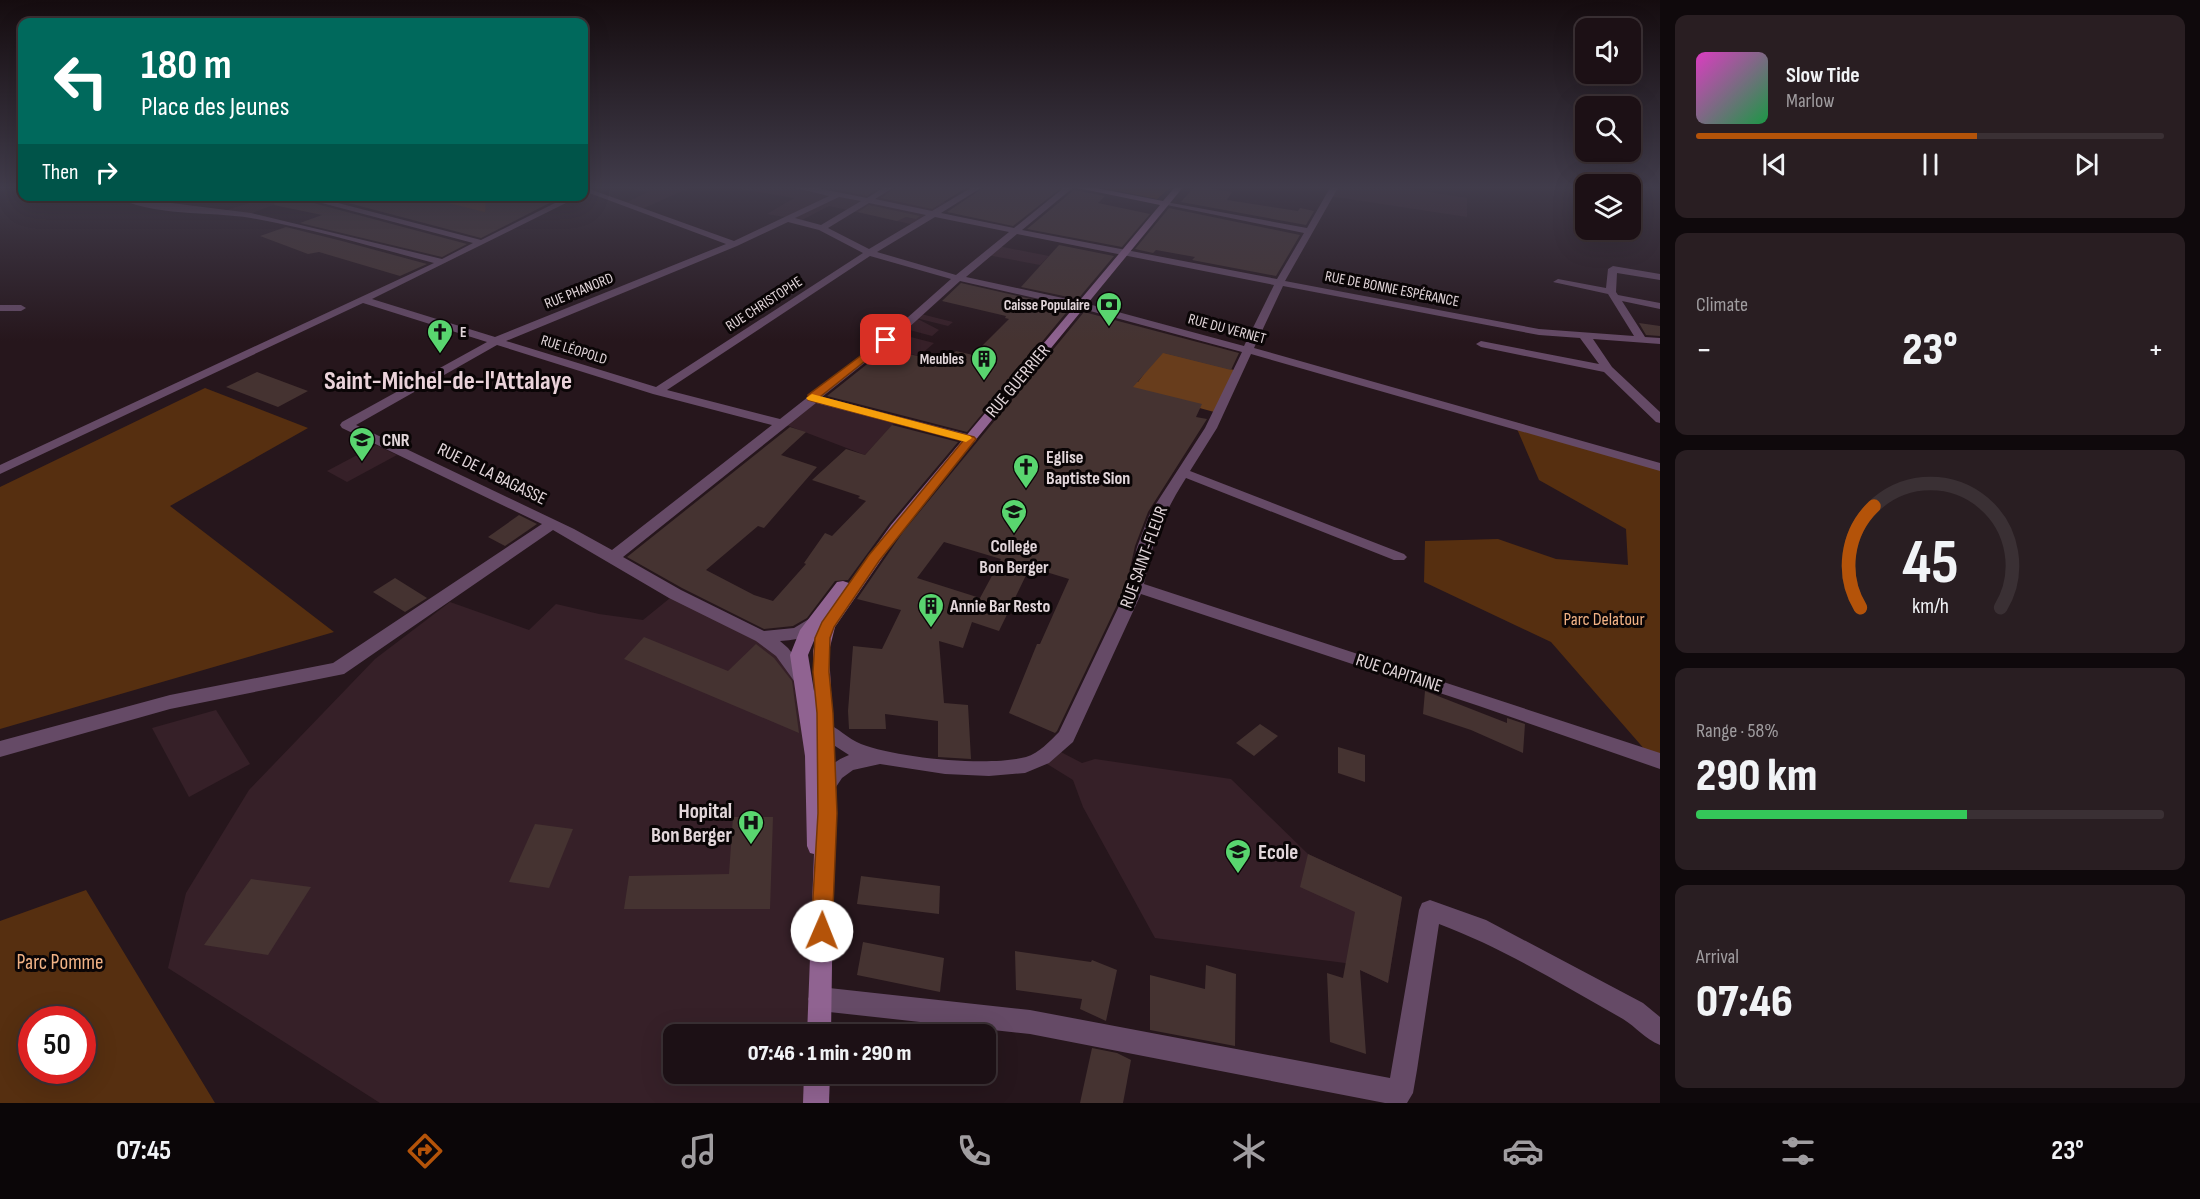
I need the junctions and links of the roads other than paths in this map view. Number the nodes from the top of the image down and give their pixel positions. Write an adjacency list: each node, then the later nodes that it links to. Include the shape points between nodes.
1 (349, 237): 16 (street)
2 (461, 237): 12 (street)
3 (493, 237): 12 (street)
4 (716, 237): 13 (street)
5 (748, 237): 13 (street, RUE PHANORD)
6 (840, 237): 14 (street, RUE DU VERNET)
7 (894, 237): 14 (street, RUE CHRISTOPHE)
8 (1007, 237): 18 (street)
9 (1041, 237): 15 (street, RUE DE BONNE ESPÉRANCE)
10 (1138, 237): 15 (main road, RUE GUERRIER)
11 (1305, 237): 19 (street, RUE SAINT-FLEUR)
12 (482, 243): 16 (street)
13 (734, 244): 29 (street, RUE PHANORD)
14 (869, 253): 18 (street, RUE DU VERNET); 34 (street, RUE CHRISTOPHE)
15 (1124, 254): 19 (street, RUE DE BONNE ESPÉRANCE); 23 (main road, RUE GUERRIER)
16 (443, 262): 22 (street)
17 (1660, 277): 21 (street, via 1613,269)
18 (958, 278): 23 (street, RUE DU VERNET); 35 (street, via 902,328)
19 (1280, 282): 27 (street, RUE DE BONNE ESPÉRANCE, via 1539,332); 32 (street, RUE SAINT-FLEUR)
20 (1558, 282): 21 (street)
21 (1613, 295): 24 (street); 28 (street)
22 (360, 299): 29 (street, RUE LÉOPOLD); 40 (street)
23 (1081, 305): 32 (street, RUE DU VERNET); 38 (main road, RUE GUERRIER)
24 (1660, 306)
25 (0, 308): 26 (street)
26 (21, 308)
27 (1582, 334): 28 (street, RUE DE BONNE ESPÉRANCE); 33 (street)
28 (1641, 339): 30 (street, RUE DE BONNE ESPÉRANCE)
29 (496, 341): 34 (street, RUE LÉOPOLD); 42 (street, RUE DE LA BAGASSE, via 346,425)
30 (1660, 341)
31 (1481, 344): 33 (street)
32 (1248, 350): 39 (street, RUE DU VERNET); 41 (street, RUE SAINT-FLEUR, via 1211,428)
33 (1608, 369): 36 (street)
34 (657, 391): 37 (street, RUE LÉOPOLD)
35 (812, 398): 37 (street); 38 (street)
36 (1660, 419)
37 (781, 423): 45 (street)
38 (970, 439): 43 (main road, RUE GUERRIER)
39 (1660, 467)
40 (0, 470)
41 (1184, 473): 44 (street); 46 (street, RUE SAINT-FLEUR, via 1157,513 1144,547)
42 (552, 524): 45 (street, RUE DE LA BAGASSE); 51 (street, via 338,669 170,702)
43 (896, 528): 47 (main road); 50 (main road, RUE GUERRIER, via 822,638)
44 (1399, 557)
45 (612, 558): 48 (street, RUE DE LA BAGASSE)
46 (1136, 587): 52 (street, RUE SAINT-FLEUR, via 1066,737 1049,755 1026,765 983,768); 53 (street, RUE CAPITAINE)
47 (814, 623): 48 (street, via 796,634); 49 (main road, via 802,643)
48 (762, 637): 49 (street, RUE DE LA BAGASSE, via 782,652)
49 (803, 681): 55 (main road, via 815,756)
50 (825, 730): 52 (street, RUE SAINT-FLEUR, via 845,746); 54 (main road, RUE GUERRIER)
51 (0, 749)
52 (888, 758): 54 (street, via 851,762 839,768)
53 (1660, 761)
54 (827, 784): 55 (main road, RUE GUERRIER)
55 (822, 897): 56 (main road, RUE GUERRIER)
56 (820, 999): 57 (main road, RUE GUERRIER); 58 (street, via 1030,1022 1401,1093 1430,910 1478,928 1634,1012)
57 (819, 1024)
58 (1660, 1033)
59 (817, 1084): 60 (main road)
60 (816, 1103)

